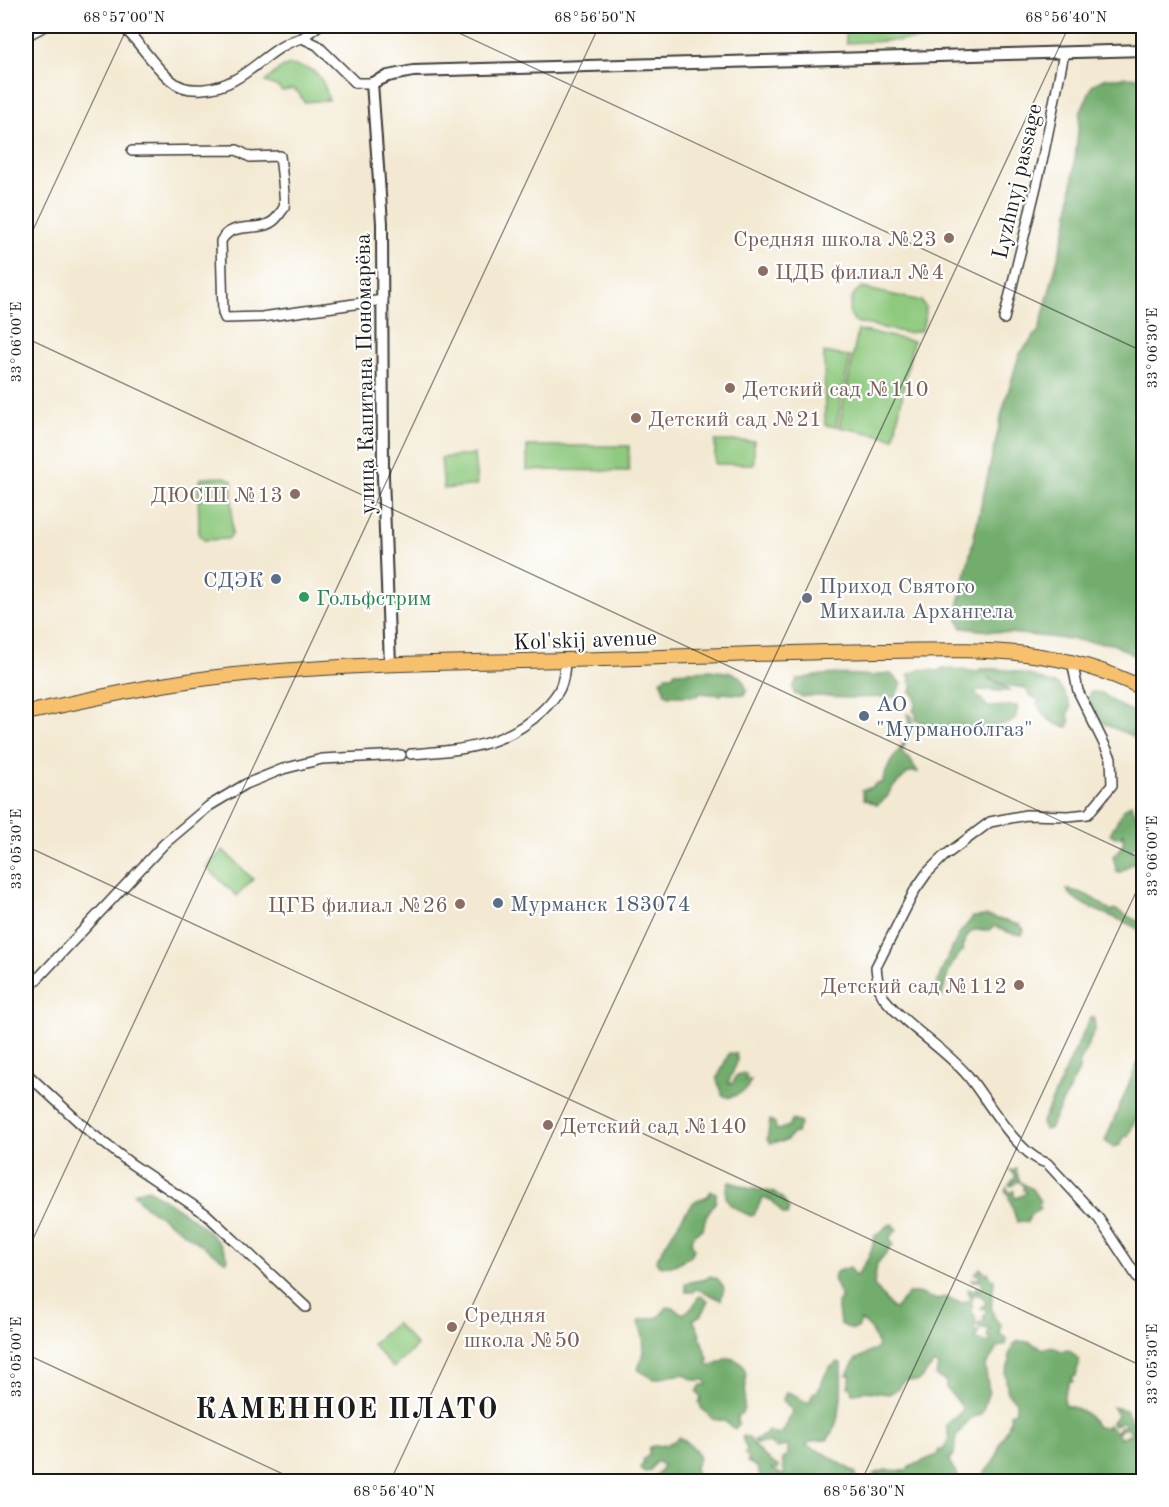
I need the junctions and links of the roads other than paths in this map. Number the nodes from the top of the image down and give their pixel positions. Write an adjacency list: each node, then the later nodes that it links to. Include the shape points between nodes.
1 (45, 26): 4 (street)
2 (122, 26): 5 (street, via 171,81 192,89 233,81 288,43)
3 (318, 26): 5 (street)
4 (26, 36)
5 (307, 37): 8 (street, via 356,83)
6 (1143, 51): 7 (street)
7 (1064, 52): 8 (street, via 413,71); 11 (street, Lyzhnyj passage)
8 (372, 83): 10 (street, улица Капитана Пономарёва)
9 (132, 151): 10 (street, via 237,150 250,157 280,156 284,209 280,215 267,226 232,229 221,241 225,318 262,317)
10 (383, 300): 14 (street, улица Капитана Пономарёва, via 383,477)
11 (1004, 319)
12 (1072, 661): 13 (main road, Kol'skij avenue, via 1018,651 976,650 790,652); 15 (main road, Kol'skij avenue); 21 (street, via 1078,691 1111,758 1112,785 1088,814 1026,815 990,822 943,857 915,890 876,967 877,978 882,996 947,1054 1036,1161 1047,1163 1099,1219)
13 (565, 662): 14 (main road, Kol'skij avenue); 17 (street, via 564,680 556,696 533,720 508,736 481,746)
14 (390, 665): 16 (main road, Kol'skij avenue, via 223,676)
15 (1143, 688)
16 (26, 714)
17 (411, 754)
18 (401, 755): 19 (street, via 322,759 246,784 209,806 164,844)
19 (26, 991)
20 (26, 1073): 22 (street, via 91,1133 206,1214)
21 (1143, 1287)
22 (306, 1306)

